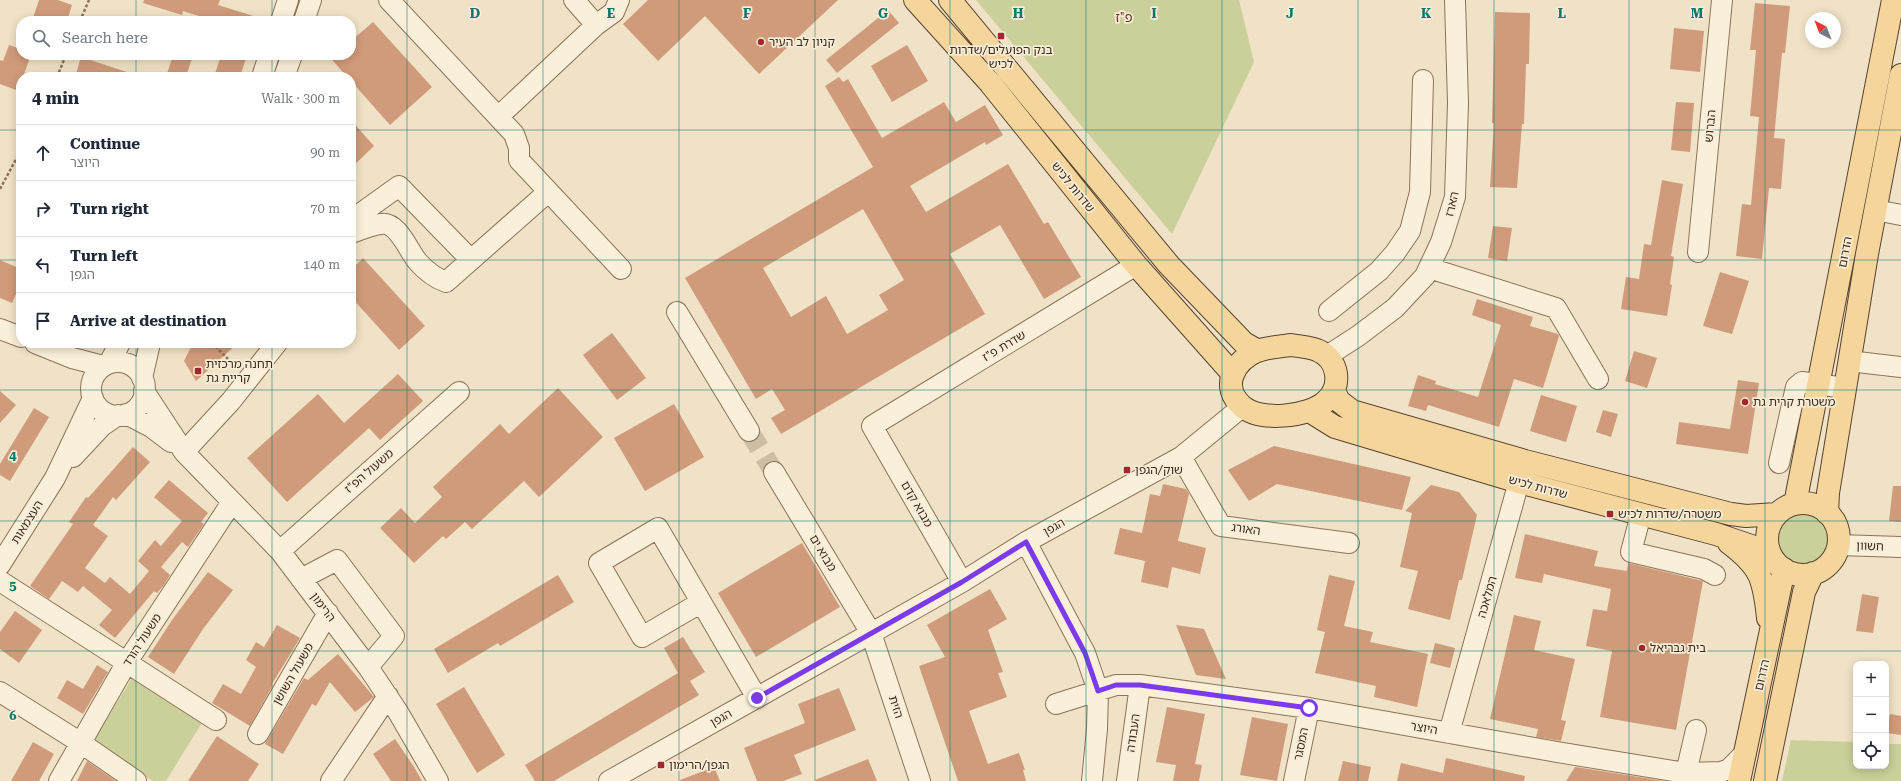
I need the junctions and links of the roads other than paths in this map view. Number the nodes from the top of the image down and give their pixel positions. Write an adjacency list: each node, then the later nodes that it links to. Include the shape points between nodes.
1 (288, 0): 11 (street)
2 (311, 0): 12 (street)
3 (574, 0): 13 (street)
4 (619, 0): 13 (street, via 614,12)
5 (915, 0): 31 (main road, שדרות לכיש, via 990,83)
6 (950, 0): 42 (main road, שדרות לכיש, via 1169,265 1244,343)
7 (1456, 0): 28 (street, הארז, via 1456,197)
8 (1722, 0): 29 (street, הברוש)
9 (1893, 0): 51 (main road, הדרום)
10 (391, 1): 20 (street)
11 (283, 16)
12 (306, 16)
13 (596, 25): 20 (street)
14 (267, 60): 16 (street)
15 (290, 60): 17 (street)
16 (264, 72)
17 (286, 72)
18 (1901, 75): 21 (main road, הדרום)
19 (1423, 80): 27 (street, via 1420,192)
20 (498, 117): 22 (street, via 514,134 520,160)
21 (1897, 121): 23 (main road, הדרום)
22 (548, 192): 30 (street); 33 (street)
23 (1875, 210): 24 (street); 45 (main road, הדרום)
24 (1901, 215)
25 (356, 219): 30 (street, via 399,186)
26 (356, 223): 30 (street, via 382,223 392,226 418,262 434,278 446,282)
27 (1410, 231): 28 (street); 34 (street, via 1379,271)
28 (1441, 242): 32 (street, הארז)
29 (1698, 252)
30 (471, 260)
31 (1136, 265): 48 (main road, שדרות לכיש); 59 (street, שדרת פ"ז)
32 (1429, 268): 44 (street, הארז, via 1395,308); 49 (street, via 1556,308)
33 (621, 269)
34 (1329, 311)
35 (677, 312): 60 (street)
36 (0, 329): 37 (street)
37 (16, 335)
38 (46, 348): 43 (street)
39 (117, 348): 46 (street)
40 (149, 348): 50 (street)
41 (273, 348): 61 (street)
42 (1258, 351): 44 (main road, via 1290,345 1317,350); 48 (main road)
43 (56, 353): 46 (street); 55 (street)
44 (1327, 356): 53 (main road, via 1337,373)
45 (1849, 361): 47 (street); 52 (main road, הדרום)
46 (106, 364): 50 (street, via 117,362 132,366); 55 (street, via 94,376)
47 (1901, 367)
48 (1232, 373): 56 (main road, via 1232,392)
49 (1598, 379)
50 (143, 385): 58 (street, via 138,405); 61 (street, הרימון)
51 (1819, 385): 52 (street); 64 (street, via 1802,382 1796,387); 69 (main road, הדרום)
52 (1845, 388): 70 (main road, הדרום, via 1828,493)
53 (1334, 391): 57 (main road, via 1325,403); 63 (main road, שדרות לכיש, via 1339,401 1352,411)
54 (459, 392): 77 (street, משעול הפ"ז)
55 (92, 395): 58 (street, via 103,411); 66 (street, העצמאות)
56 (1242, 407): 57 (main road, via 1252,413 1276,416); 62 (street, הגפן)
57 (1310, 412): 67 (main road, שדרות לכיש, via 1335,427)
58 (122, 415): 61 (street, הרימון, via 151,427); 66 (street, העצמאות, via 93,434)
59 (872, 426): 85 (street, מבוא קדם)
60 (749, 431)
61 (184, 452): 68 (street, הרימון)
62 (1182, 457): 73 (street, הגפן); 74 (street, האורג, via 1221,526)
63 (1525, 461): 67 (street, המלאכה); 69 (main road, שדרות לכיש, via 1730,514 1746,516)
64 (1779, 463)
65 (774, 472): 88 (street, מבוא ים)
66 (55, 478): 79 (street, העצמאות)
67 (1519, 482): 71 (main road, שדרות לכיש); 101 (street, המלאכה)
68 (232, 502): 77 (street, הרימון); 90 (street, משעול הורד)
69 (1786, 509): 70 (main road, via 1812,504); 78 (main road, via 1769,528)
70 (1828, 513): 75 (main road, via 1836,528)
71 (1641, 514): 72 (main road, שדרות לכיש); 82 (street, via 1631,552 1704,569)
72 (1716, 534): 78 (main road, שדרות לכיש); 89 (main road, via 1751,561 1761,576 1766,593)
73 (1026, 542): 85 (street, הגפן); 93 (street, via 1085,653)
74 (1349, 543)
75 (1838, 545): 76 (street, חשוון); 81 (main road, via 1829,563)
76 (1901, 547)
77 (280, 550): 83 (street, הרימון)
78 (1769, 552): 80 (main road)
79 (0, 565)
80 (1784, 570): 81 (main road, via 1803,575); 89 (main road, הדרום)
81 (1813, 573): 116 (main road, הדרום, via 1804,592)
82 (1715, 575)
83 (301, 579): 87 (street, הרימון); 91 (street, via 337,560 394,636)
84 (0, 581): 90 (street)
85 (962, 582): 88 (street, הגפן)
86 (700, 603): 86 (street, via 642,637 599,563 658,528); 96 (street)
87 (328, 613): 91 (street, הרימון); 102 (street, משעול השושן)
88 (871, 633): 96 (street, הגפן); 111 (street, הזית)
89 (1770, 639): 104 (main road, הדרום)
90 (128, 662): 99 (street); 103 (street, משעול הורד)
91 (368, 667): 95 (street, הרימון)
92 (1140, 685): 93 (street, היוצר, via 1116,685); 98 (street, היוצר); 113 (street, העבודה)
93 (1098, 691): 97 (street, היוצר); 112 (street)
94 (0, 692): 103 (street)
95 (388, 696): 108 (street); 109 (street, הרימון)
96 (757, 698): 110 (street, הגפן)
97 (1056, 704)
98 (1309, 708): 101 (street, היוצר); 114 (street, המסגר)
99 (216, 720)
100 (1696, 730): 105 (street)
101 (1449, 733): 105 (street, היוצר)
102 (258, 734)
103 (81, 742): 106 (street, משעול הורד); 107 (street)
104 (1744, 754): 105 (street, היוצר, via 1729,769); 115 (main road, הדרום)
105 (1694, 777)
106 (59, 781)
107 (136, 781)
108 (331, 781)
109 (438, 781)
110 (609, 781)
111 (920, 781)
112 (1092, 781)
113 (1127, 781)
114 (1294, 781)
115 (1739, 781)
116 (1765, 781)

